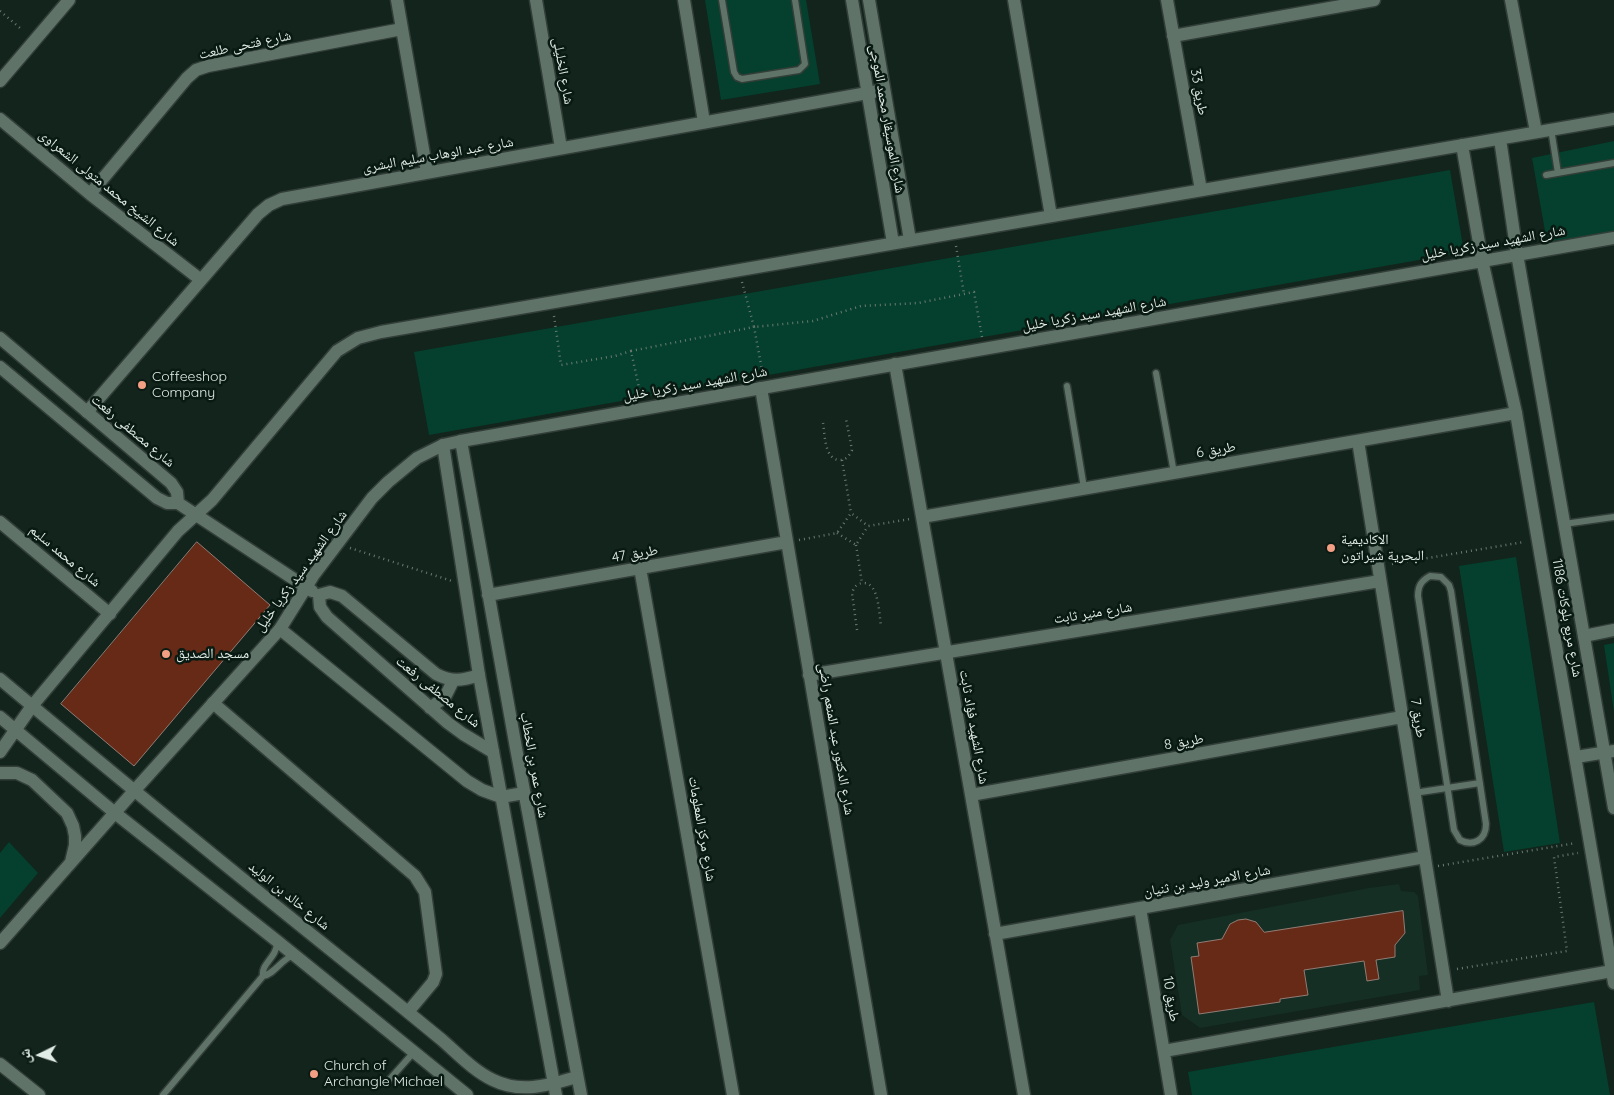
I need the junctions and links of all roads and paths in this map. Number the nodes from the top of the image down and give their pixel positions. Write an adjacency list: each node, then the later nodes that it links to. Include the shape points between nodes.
1 (398, 0): 15 (street)
2 (536, 0): 27 (street, شارع الخليلى)
3 (684, 0): 22 (street)
4 (722, 0): 5 (lane, via 734,72 742,79 804,67)
5 (795, 0)
6 (852, 0): 19 (street, شارع الموسيقار محمد الموجى)
7 (869, 0): 18 (street, شارع الموسيقار محمد الموجى)
8 (1014, 0): 34 (street)
9 (1167, 0): 16 (street, طريق 33)
10 (1374, 0): 16 (street)
11 (1511, 0): 24 (street)
12 (65, 2): 17 (street)
13 (0, 11): 14 (path)
14 (20, 28)
15 (402, 29): 29 (street); 33 (street, شارع فتحى طلعت, via 196,70)
16 (1173, 36): 32 (street, طريق 33)
17 (0, 81)
18 (884, 90): 19 (street, شارع عبد الوهاب سليم البشرى); 37 (street, شارع الموسيقار محمد الموجى)
19 (868, 93): 22 (street, شارع عبد الوهاب سليم البشرى); 38 (street, شارع الموسيقار محمد الموجى)
20 (1614, 118): 23 (street)
21 (0, 119): 33 (street, شارع الشيخ محمد متولى الشعراوى)
22 (704, 122): 27 (street, شارع عبد الوهاب سليم البشرى)
23 (1552, 129): 24 (street); 30 (lane)
24 (1536, 132): 25 (street)
25 (1500, 139): 26 (street); 39 (street, شارع مربع بلوكات 1186)
26 (1462, 145): 32 (street); 40 (street, شارع مربع بلوكات 1186)
27 (561, 148): 29 (street, شارع عبد الوهاب سليم البشرى)
28 (1614, 164): 30 (lane)
29 (426, 172): 42 (street, شارع عبد الوهاب سليم البشرى, via 275,201 258,214)
30 (1558, 173): 31 (lane)
31 (1546, 175)
32 (1201, 190): 34 (street)
33 (90, 194): 42 (street, شارع الشيخ محمد متولى الشعراوى)
34 (1051, 216): 35 (street)
35 (954, 233): 37 (street); 43 (path)
36 (1614, 238): 39 (street, شارع الشهيد سيد زكريا خليل)
37 (910, 240): 38 (street)
38 (893, 243): 41 (street)
39 (1517, 254): 40 (street, شارع الشهيد سيد زكريا خليل); 71 (street, شارع مربع بلوكات 1186)
40 (1482, 260): 47 (street, شارع الشهيد سيد زكريا خليل); 56 (street, شارع مربع بلوكات 1186)
41 (739, 270): 44 (street); 45 (path)
42 (201, 280): 55 (street, شارع عبد الوهاب سليم البشرى)
43 (964, 294): 45 (path, via 918,303 861,306 813,321); 47 (path, via 974,292)
44 (552, 302): 48 (path, via 561,366); 67 (street, via 370,334 347,343)
45 (754, 327): 48 (path); 53 (path)
46 (0, 338): 55 (street, شارع مصطفى رفعت)
47 (984, 349): 49 (street, شارع الشهيد سيد زكريا خليل)
48 (632, 351): 54 (path)
49 (895, 364): 53 (street, شارع الشهيد سيد زكريا خليل); 68 (street, شارع الشهيد فؤاد ثابت)
50 (0, 366): 65 (street, via 157,498 167,503)
51 (1156, 373): 63 (lane)
52 (1067, 386): 64 (lane)
53 (763, 388): 54 (street, شارع الشهيد سيد زكريا خليل); 75 (street, شارع الدكتور عبد المنعم راضى)
54 (643, 409): 59 (street, شارع الشهيد سيد زكريا خليل)
55 (87, 412): 65 (street, شارع مصطفى رفعت, via 171,483 177,492)
56 (1516, 413): 60 (street, طريق 6); 74 (street, شارع مربع بلوكات 1186)
57 (846, 419): 62 (path, via 852,450)
58 (823, 423): 62 (path, via 828,454)
59 (460, 441): 61 (street, شارع الشهيد سيد زكريا خليل); 84 (street, شارع عمر بن الخطاب)
60 (1358, 441): 63 (street, طريق 6); 78 (street, طريق 7)
61 (443, 445): 76 (street, شارع الشهيد سيد زكريا خليل, via 417,458 388,482); 82 (street)
62 (842, 460): 66 (path)
63 (1174, 473): 64 (street, طريق 6)
64 (1084, 488): 68 (street, طريق 6)
65 (178, 503): 67 (street)
66 (851, 513): 72 (path); 73 (path)
67 (196, 515): 83 (street); 86 (street)
68 (922, 517): 72 (path); 92 (street, شارع الشهيد فؤاد ثابت)
69 (1614, 517): 71 (lane)
70 (0, 522): 86 (street, شارع محمد سليم)
71 (1564, 524): 91 (street, شارع مربع بلوكات 1186)
72 (868, 526): 77 (path)
73 (837, 533): 75 (path); 77 (path)
74 (1538, 540): 78 (path); 107 (street, شارع مربع بلوكات 1186)
75 (787, 542): 79 (street, طريق 47); 94 (street, شارع الدكتور عبد المنعم راضى)
76 (337, 544): 82 (path); 83 (street, شارع الشهيد سيد زكريا خليل)
77 (856, 545): 81 (path)
78 (1378, 566): 80 (street, طريق 7)
79 (640, 568): 84 (street, طريق 47); 143 (street, شارع مركز المعلومات)
80 (1380, 580): 92 (street, شارع منير ثابت); 101 (street, طريق 7)
81 (862, 583): 87 (path, via 875,589); 89 (path, via 856,585 852,593)
82 (465, 585): 93 (street)
83 (306, 587): 85 (street); 88 (street, شارع الشهيد سيد زكريا خليل)
84 (488, 594): 103 (street, شارع عمر بن الخطاب)
85 (319, 595): 96 (street, شارع مصطفى رفعت, via 330,592 342,596 436,674); 99 (street, شارع مصطفى رفعت, via 323,613)
86 (110, 614): 98 (street)
87 (881, 626)
88 (280, 629): 97 (street, شارع الشهيد سيد زكريا خليل); 115 (street, via 467,781)
89 (857, 630)
90 (1614, 630): 91 (street)
91 (1584, 636): 106 (street, شارع مربع بلوكات 1186)
92 (946, 652): 94 (street, شارع منير ثابت); 114 (street, شارع الشهيد فؤاد ثابت)
93 (479, 675): 96 (street, شارع مصطفى رفعت); 105 (street)
94 (810, 675): 144 (street, شارع الدكتور عبد المنعم راضى)
95 (0, 679): 98 (street, شارع خالد بن الوليد)
96 (453, 681): 99 (street, via 445,697)
97 (213, 703): 111 (street, شارع الشهيد سيد زكريا خليل); 131 (street, via 421,884 427,901 436,974)
98 (32, 706): 102 (street); 111 (street, شارع خالد بن الوليد)
99 (430, 708): 105 (street, شارع مصطفى رفعت)
100 (0, 717): 102 (street)
101 (1402, 717): 113 (street, طريق 7); 114 (street, طريق 8)
102 (16, 730): 104 (street); 117 (street)
103 (516, 748): 105 (street); 112 (street, شارع عمر بن الخطاب)
104 (0, 752)
105 (493, 752): 115 (street)
106 (1609, 752): 107 (street); 116 (street, شارع مربع بلوكات 1186)
107 (1576, 757): 118 (street, شارع مربع بلوكات 1186)
108 (0, 773): 119 (street, via 17,773 32,780 67,813 73,826 75,845)
109 (1480, 784): 110 (lane); 110 (lane, via 1486,830 1481,839 1471,843 1460,840 1456,835); 110 (lane, via 1449,586 1441,577 1430,576 1420,584 1418,596)
110 (1448, 788): 113 (lane)
111 (134, 791): 117 (street, شارع الشهيد سيد زكريا خليل); 131 (street, شارع خالد بن الوليد)
112 (524, 793): 115 (street); 135 (street, شارع عمر بن الخطاب)
113 (1414, 793): 120 (street, طريق 7)
114 (971, 796): 122 (street, شارع الشهيد فؤاد ثابت)
115 (501, 797): 137 (street)
116 (1614, 808)
117 (115, 813): 119 (street, شارع الشهيد سيد زكريا خليل); 123 (street)
118 (1591, 846): 120 (path); 125 (street, شارع مربع بلوكات 1186); 127 (path, via 1554,857 1567,951)
119 (71, 862): 124 (street, شارع الشهيد سيد زكريا خليل)
120 (1426, 862): 121 (street, شارع الامير وليد بن ثنيان); 127 (street, طريق 7)
121 (1140, 908): 122 (street, شارع الامير وليد بن ثنيان); 133 (street, طريق 10)
122 (995, 934): 145 (street, شارع الشهيد فؤاد ثابت)
123 (277, 941): 126 (street); 128 (lane, via 276,951 263,968)
124 (0, 943)
125 (1611, 949): 129 (street, شارع مربع بلوكات 1186)
126 (294, 955): 128 (lane); 132 (street)
127 (1443, 971): 130 (street, طريق 7)
128 (263, 976): 140 (lane)
129 (1613, 977): 130 (street)
130 (1448, 1001): 133 (street)
131 (408, 1012): 138 (street, شارع خالد بن الوليد, via 480,1072)
132 (414, 1052): 136 (lane); 141 (street)
133 (1164, 1052): 146 (street, طريق 10)
134 (0, 1064): 139 (street)
135 (577, 1077): 137 (street, شارع خالد بن الوليد); 142 (street, شارع عمر بن الخطاب)
136 (389, 1080)
137 (555, 1090): 138 (street, شارع خالد بن الوليد, via 540,1087)
138 (523, 1091)
139 (39, 1095)
140 (163, 1095)
141 (467, 1095)
142 (581, 1095)
143 (733, 1095)
144 (881, 1095)
145 (1024, 1095)
146 (1171, 1095)

